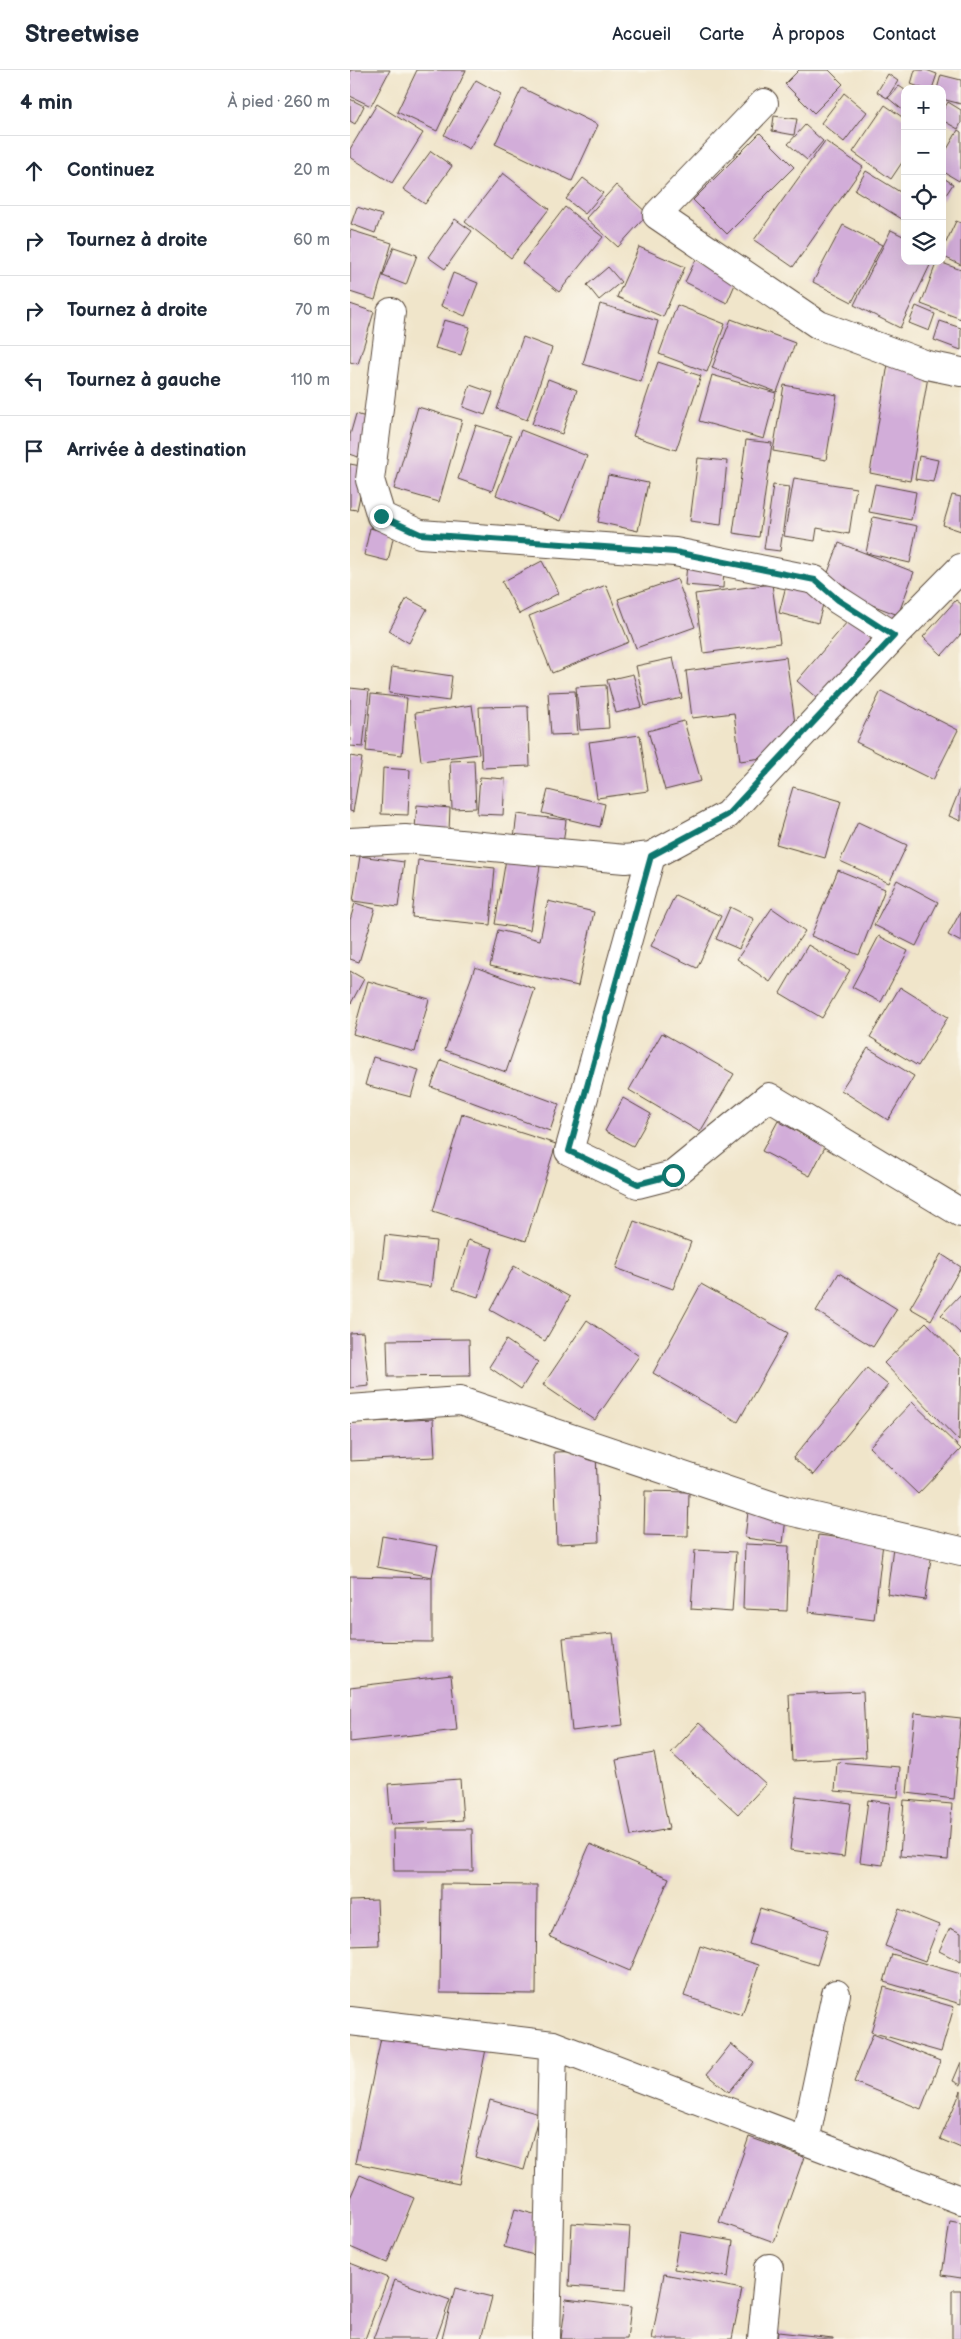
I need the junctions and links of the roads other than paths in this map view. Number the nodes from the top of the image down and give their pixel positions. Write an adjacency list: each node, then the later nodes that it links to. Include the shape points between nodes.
1 (764, 103): 3 (street, via 657,215 819,325 927,365)
2 (391, 312): 5 (street, via 370,480 381,516 420,534 675,552 815,580 838,600)
3 (961, 372)
4 (961, 568): 5 (street)
5 (894, 636): 7 (street, via 727,815)
6 (350, 842): 7 (street, via 405,839 625,859)
7 (651, 856): 8 (street, via 569,1151 638,1184 673,1175 769,1097)
8 (961, 1213)
9 (350, 1409): 10 (street, via 460,1401 785,1510)
10 (961, 1551)
11 (836, 1994): 14 (street)
12 (350, 2021): 13 (street)
13 (553, 2045): 14 (street); 17 (street)
14 (805, 2141): 15 (street)
15 (961, 2200)
16 (769, 2268): 18 (street)
17 (546, 2339)
18 (762, 2339)

